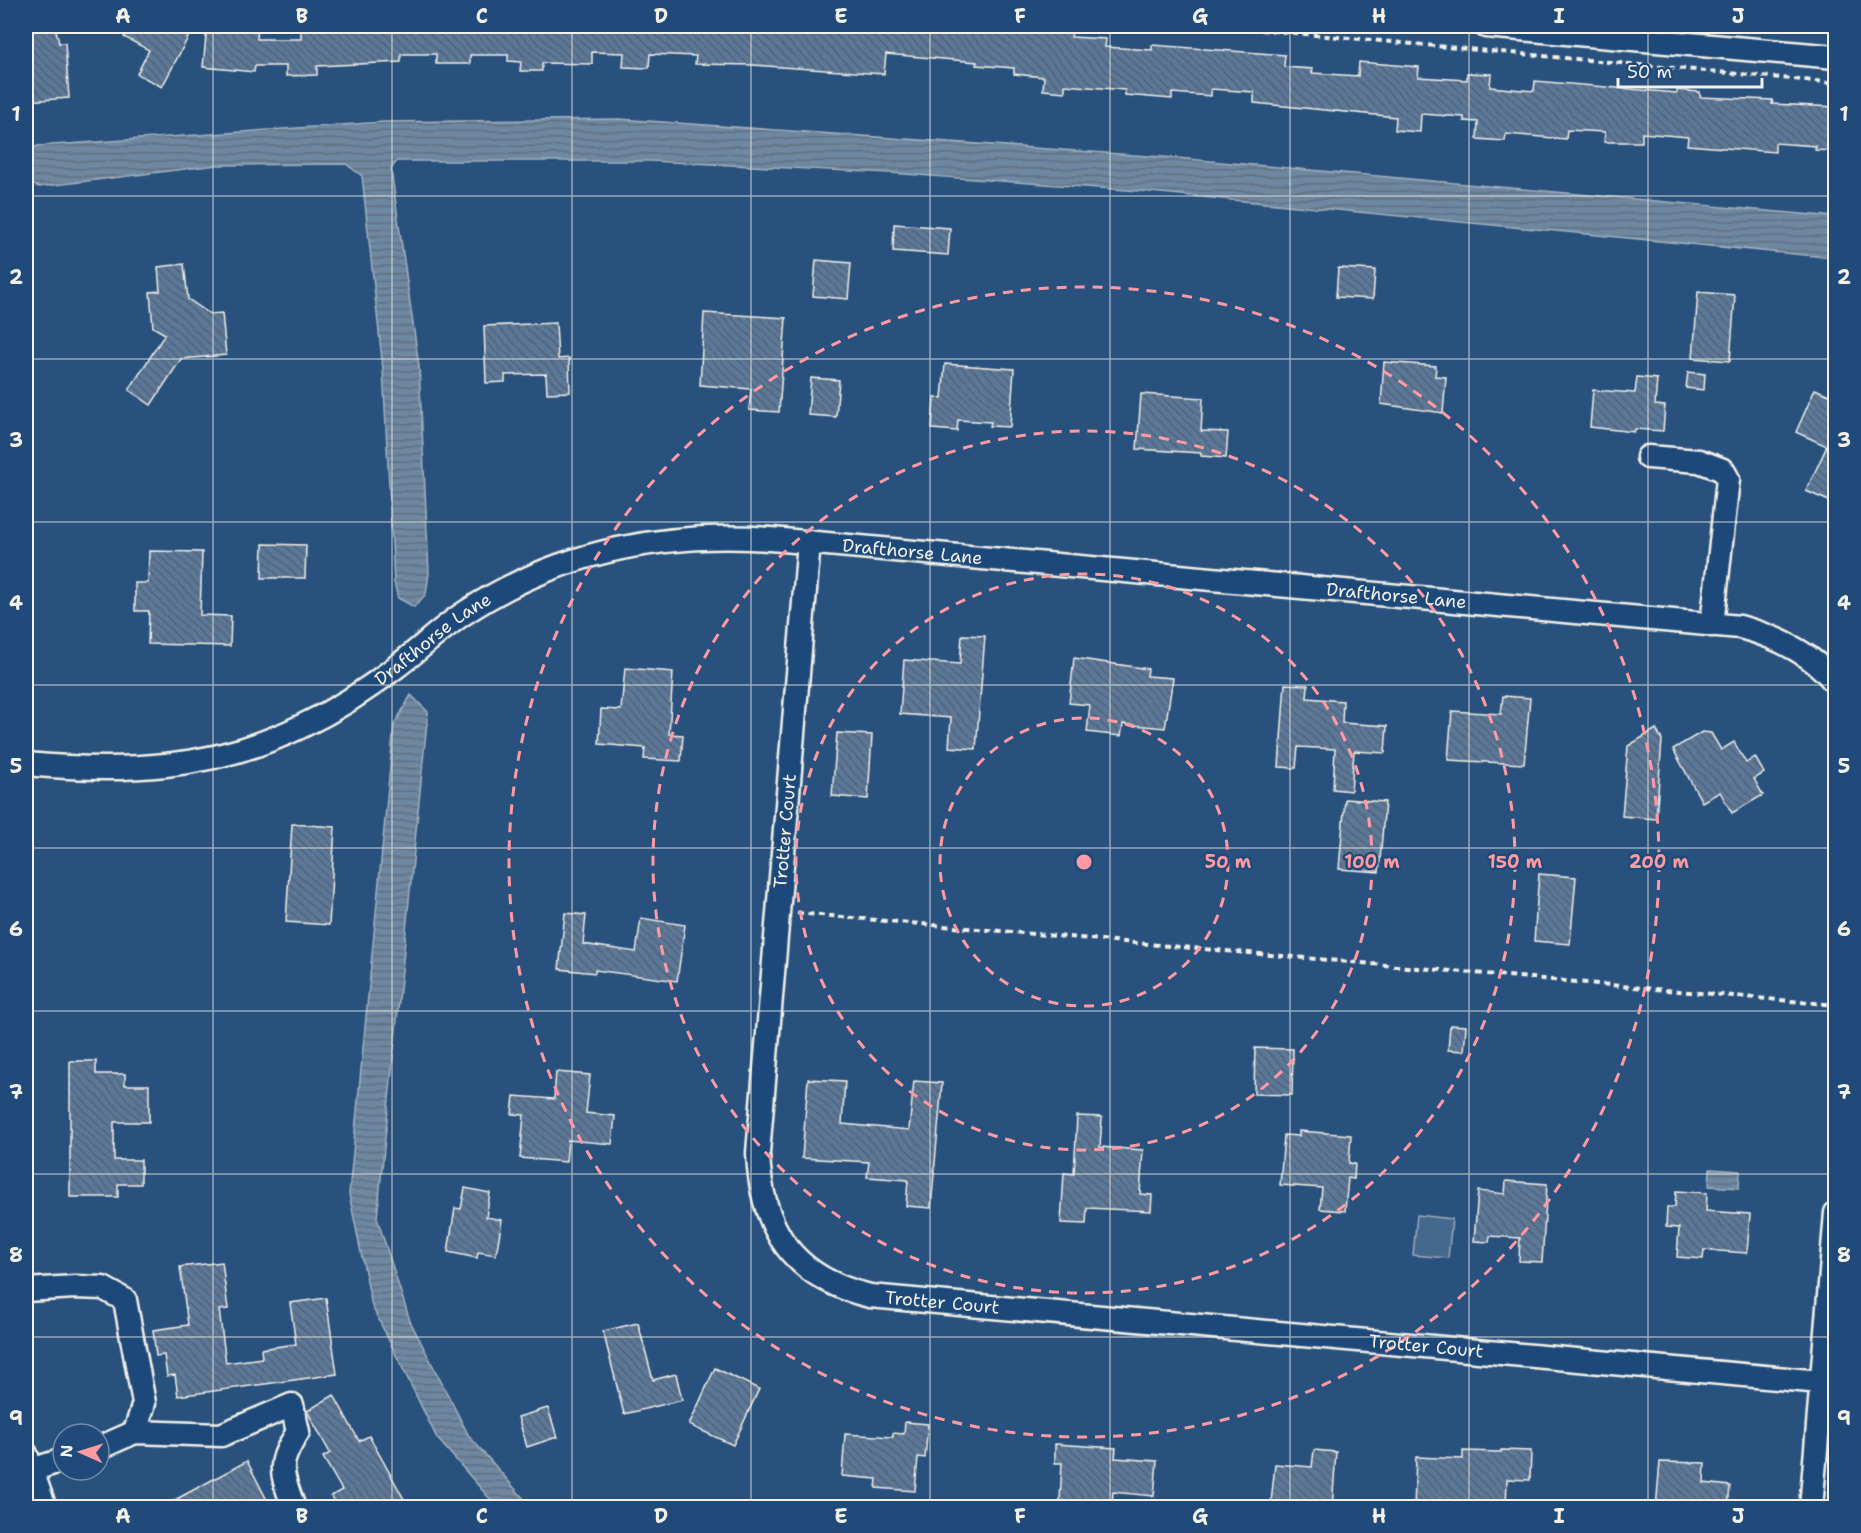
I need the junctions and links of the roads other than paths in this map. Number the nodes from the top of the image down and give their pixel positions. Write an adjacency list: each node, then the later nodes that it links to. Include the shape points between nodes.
1 (1486, 26): 2 (street)
2 (1836, 57)
3 (1648, 457): 5 (street, via 1699,461 1723,470 1728,479)
4 (809, 542): 5 (street, Drafthorse Lane); 7 (street, Drafthorse Lane, via 750,537 682,538 631,544 582,557 508,587 464,613 371,686 336,708 297,729 250,747 157,767 93,770); 10 (street, Trotter Court, via 758,1153 759,1184 767,1213 782,1240 802,1263 840,1287 870,1296)
5 (1712, 625): 6 (street, Drafthorse Lane, via 1740,627 1790,645)
6 (1836, 684)
7 (26, 764)
8 (1836, 1213): 10 (street)
9 (26, 1290): 11 (street, via 103,1288 124,1300 144,1403)
10 (1821, 1382): 17 (street)
11 (135, 1432): 12 (street); 16 (street, via 221,1435 292,1405 298,1432 283,1455 282,1472)
12 (111, 1443)
13 (51, 1461): 14 (street)
14 (28, 1462): 15 (street)
15 (45, 1508)
16 (294, 1508)
17 (1811, 1508)

